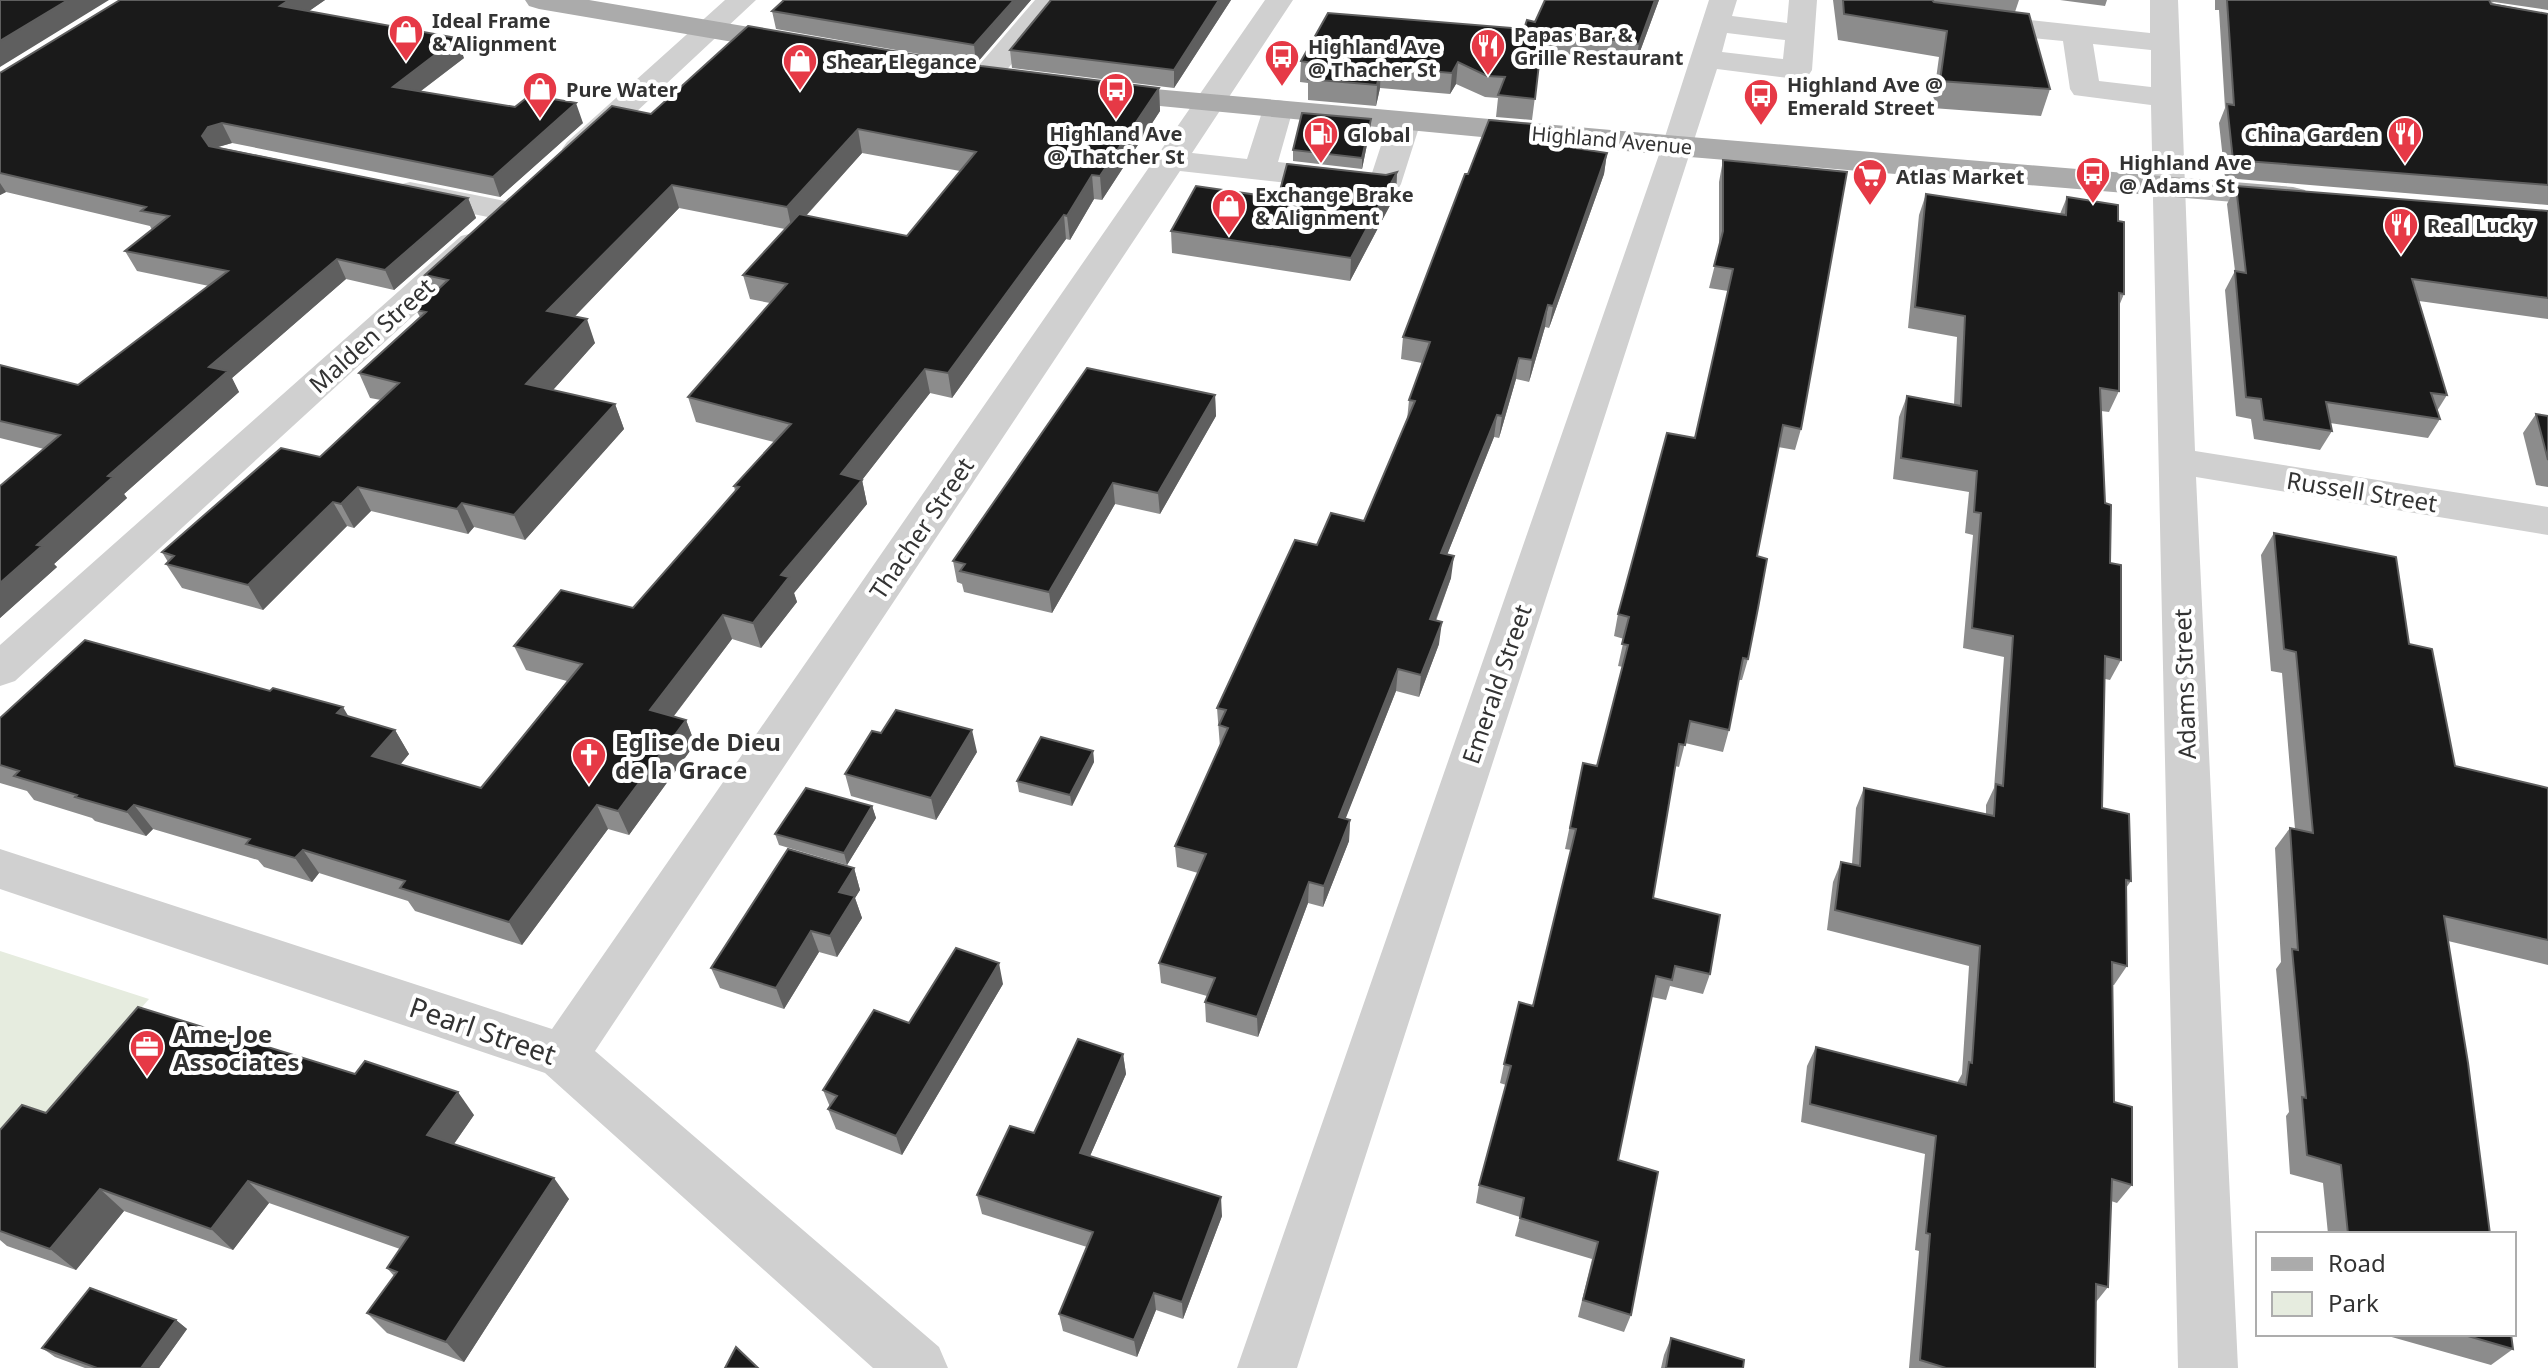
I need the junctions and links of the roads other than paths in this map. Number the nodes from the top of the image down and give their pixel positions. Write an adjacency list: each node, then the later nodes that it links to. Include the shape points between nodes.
1 (539, 0): 9 (main road)
2 (742, 0): 9 (street, Malden Street)
3 (1050, 0): 15 (street)
4 (1279, 0): 19 (street, Thacher Street)
5 (1803, 0): 10 (street)
6 (2164, 0): 12 (street, Adams Street)
7 (1720, 12): 10 (street); 14 (street, Emerald Street)
8 (1953, 21): 11 (street)
9 (710, 29): 13 (main road); 27 (street, Malden Street)
10 (1800, 33): 14 (street, via 1797,70)
11 (2077, 34): 12 (street); 18 (street, via 2085,89)
12 (2165, 43): 18 (street, Adams Street)
13 (832, 50)
14 (1704, 59): 22 (street, Emerald Street)
15 (969, 74): 16 (main road)
16 (1021, 83)
17 (1075, 90): 19 (main road, Highland Avenue)
18 (2167, 98): 26 (street, Adams Street)
19 (1209, 103): 20 (main road, Highland Avenue); 23 (street, Thacher Street)
20 (1278, 109): 21 (main road, Highland Avenue); 24 (street)
21 (1405, 121): 22 (main road, Highland Avenue); 24 (street, via 1385,184)
22 (1678, 146): 26 (main road, Highland Avenue); 35 (street, Emerald Street)
23 (1171, 160): 24 (street); 33 (street, Thacher Street)
24 (1260, 170)
25 (385, 187): 27 (street)
26 (2169, 187): 28 (main road, Highland Avenue); 29 (street, Adams Street)
27 (530, 191): 31 (street, Malden Street)
28 (2322, 199)
29 (2176, 461): 30 (street, Russell Street); 36 (street, Adams Street)
30 (2548, 521)
31 (0, 670)
32 (0, 869): 33 (street, Pearl Street)
33 (563, 1056): 34 (street, Pearl Street)
34 (918, 1368)
35 (1267, 1368)
36 (2208, 1368)

